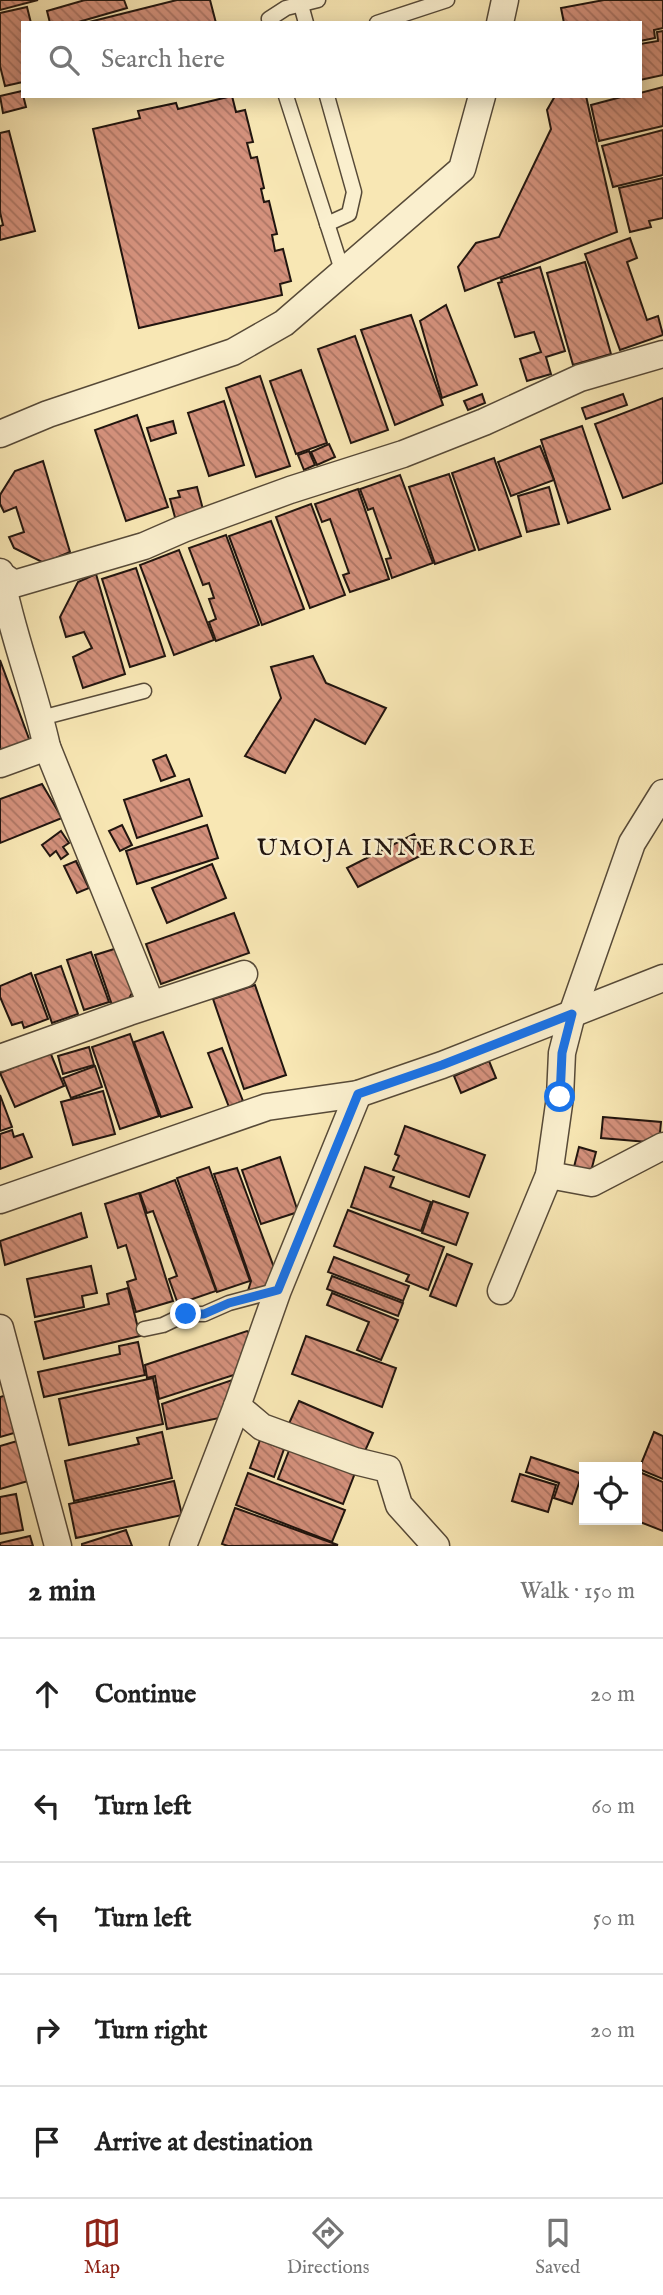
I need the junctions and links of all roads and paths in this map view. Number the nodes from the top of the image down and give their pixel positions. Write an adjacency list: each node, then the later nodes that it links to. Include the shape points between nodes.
1 (318, 0): 4 (lane)
2 (447, 0): 7 (lane)
3 (505, 0): 8 (street)
4 (301, 5): 5 (lane, via 286,8); 6 (lane)
5 (270, 21)
6 (305, 21)
7 (383, 21)
8 (500, 21)
9 (287, 98): 12 (lane)
10 (328, 98): 12 (lane, via 355,191 349,214)
11 (481, 98): 13 (street, via 462,169)
12 (327, 224): 13 (lane)
13 (342, 271): 15 (street, via 284,323 233,352)
14 (663, 354): 16 (street, via 580,378 403,454 290,490 144,546 14,584)
15 (0, 434)
16 (0, 573): 18 (street, via 6,608)
17 (144, 691): 18 (lane)
18 (41, 718): 19 (street)
19 (47, 747): 20 (street); 24 (street)
20 (0, 764)
21 (663, 793): 25 (street, via 632,843)
22 (244, 974): 24 (street)
23 (663, 978): 25 (street)
24 (151, 1004): 26 (street)
25 (572, 1014): 27 (street); 29 (street, via 562,1053)
26 (0, 1058)
27 (358, 1094): 30 (street, via 267,1107); 31 (street)
28 (663, 1146): 29 (street, via 593,1182)
29 (549, 1175): 32 (street)
30 (0, 1200)
31 (278, 1290): 34 (lane); 35 (street)
32 (501, 1291)
33 (0, 1328): 36 (street)
34 (144, 1329)
35 (237, 1406): 37 (street); 38 (street, via 262,1427 388,1469 400,1505)
36 (58, 1546)
37 (183, 1546)
38 (436, 1546)

